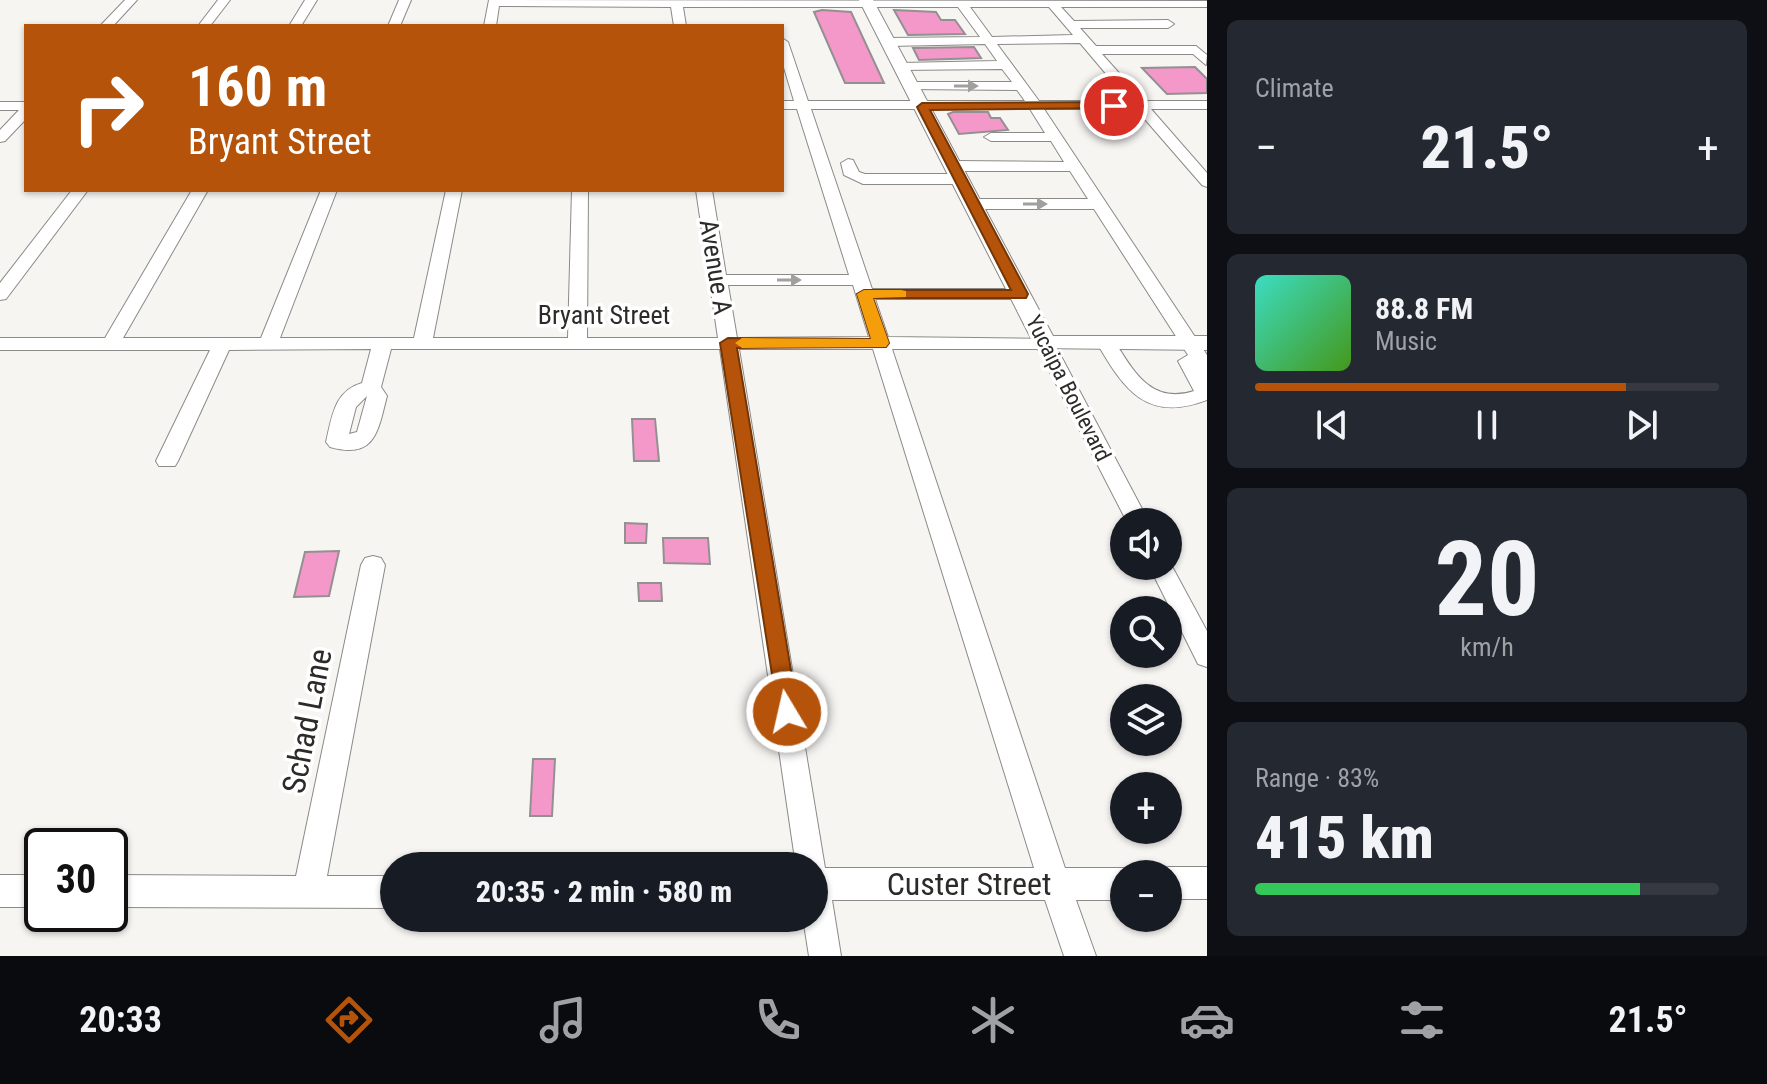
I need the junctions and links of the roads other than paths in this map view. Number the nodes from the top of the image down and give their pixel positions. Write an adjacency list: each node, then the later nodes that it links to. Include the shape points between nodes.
1 (131, 0): 14 (street)
2 (224, 0): 15 (street)
3 (311, 0): 16 (street)
4 (405, 0): 17 (street)
5 (495, 1): 11 (street); 18 (street)
6 (676, 2): 7 (street, via 772,9); 11 (street); 19 (street)
7 (867, 2): 8 (street); 24 (main road, Yucaipa Boulevard)
8 (960, 2): 9 (street); 23 (street)
9 (986, 2): 10 (street)
10 (1050, 2): 12 (street); 22 (street)
11 (589, 4)
12 (1147, 4): 13 (street); 20 (street)
13 (1207, 4)
14 (108, 24)
15 (206, 24)
16 (296, 24)
17 (395, 24)
18 (490, 24)
19 (680, 24)
20 (1168, 24): 22 (street, via 1100,24); 26 (street)
21 (1151, 32): 22 (street)
22 (1077, 33): 23 (street); 26 (street); 27 (street)
23 (985, 41): 24 (street); 28 (street)
24 (888, 42): 29 (main road, Yucaipa Boulevard)
25 (784, 48): 33 (street)
26 (1196, 51): 27 (street)
27 (1101, 62): 34 (street)
28 (1005, 65): 29 (street); 31 (street)
29 (901, 67): 30 (main road, Yucaipa Boulevard)
30 (912, 86): 31 (street, one-way to 31); 37 (main road, Yucaipa Boulevard)
31 (1021, 86): 38 (street)
32 (784, 105): 33 (street)
33 (802, 105): 37 (street); 57 (street)
34 (1140, 105): 35 (street); 38 (street); 47 (street)
35 (1207, 105)
36 (0, 106): 39 (street)
37 (922, 107): 38 (street); 46 (main road, Yucaipa Boulevard)
38 (1035, 107): 42 (street)
39 (24, 108)
40 (24, 110): 43 (street)
41 (991, 137): 42 (street)
42 (1055, 137): 45 (street)
43 (0, 138)
44 (848, 163): 46 (street, via 852,175 863,179)
45 (1074, 167): 46 (street); 55 (street)
46 (957, 172): 54 (main road, Yucaipa Boulevard)
47 (1207, 182)
48 (78, 192): 59 (street)
49 (199, 192): 69 (street)
50 (328, 192): 71 (street)
51 (454, 192): 61 (street)
52 (580, 192): 62 (street)
53 (704, 192): 56 (street, Avenue A)
54 (973, 204): 55 (street, one-way to 55); 58 (main road, Yucaipa Boulevard)
55 (1098, 204): 67 (street)
56 (719, 280): 57 (street, one-way to 57); 63 (street, Avenue A)
57 (862, 287): 58 (street); 64 (street)
58 (1021, 294): 65 (main road, Yucaipa Boulevard)
59 (0, 295)
60 (383, 342): 61 (street, Bryant Street); 71 (street, Bryant Street); 73 (street)
61 (422, 343): 62 (street, Bryant Street)
62 (577, 343): 63 (street, Bryant Street)
63 (728, 343): 64 (street, Bryant Street); 79 (street, Avenue A)
64 (881, 343): 65 (street, Bryant Street); 83 (street)
65 (1045, 343): 66 (main road, Bryant Street); 75 (street, Yucaipa Boulevard)
66 (1106, 343): 67 (main road, Bryant Street); 67 (street, via 1142,395 1167,401 1205,393)
67 (1190, 343): 72 (street)
68 (0, 344): 69 (street, Bryant Street)
69 (110, 345): 70 (street, Bryant Street)
70 (222, 345): 71 (street, Bryant Street); 74 (street)
71 (268, 345)
72 (1207, 370)
73 (371, 387)
74 (167, 461)
75 (1131, 508)
76 (373, 565): 88 (street, Schad Lane)
77 (1168, 580): 78 (street)
78 (1207, 656)
79 (809, 852)
80 (828, 883): 83 (street, Custer Street)
81 (1182, 883): 82 (street)
82 (1207, 883)
83 (1056, 884): 84 (street, Custer Street); 92 (street)
84 (1110, 884)
85 (0, 891): 86 (street)
86 (24, 891)
87 (128, 891): 88 (street)
88 (309, 891): 89 (street)
89 (380, 892)
90 (821, 932): 91 (street)
91 (825, 956)
92 (1080, 956)

